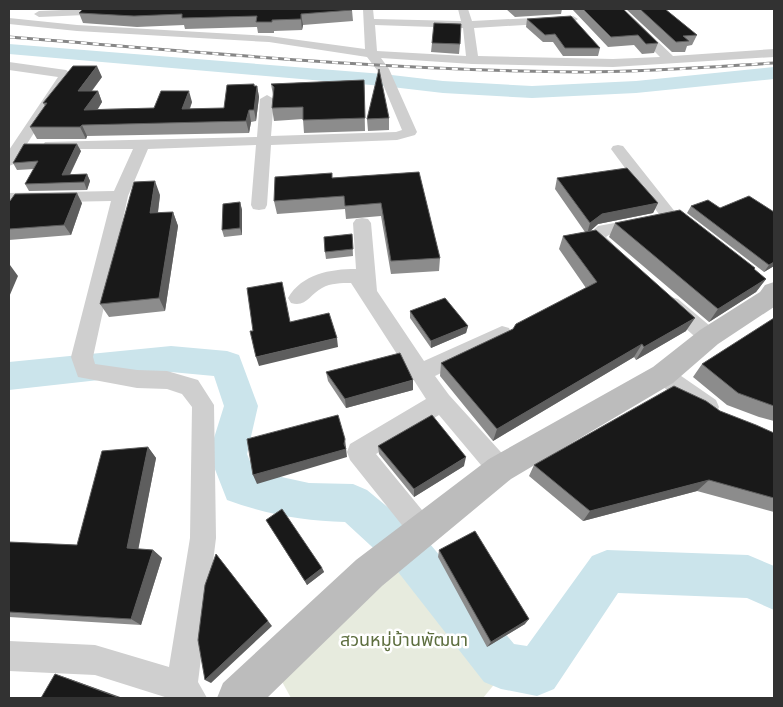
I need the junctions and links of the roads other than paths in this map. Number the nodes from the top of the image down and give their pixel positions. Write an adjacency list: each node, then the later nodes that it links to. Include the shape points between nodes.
1 (368, 9): 9 (street)
2 (463, 9): 10 (street)
3 (564, 9): 10 (street, via 576,22)
4 (618, 9): 15 (street)
5 (125, 11): 7 (street)
6 (9, 17): 7 (street)
7 (29, 19): 8 (street); 13 (street, via 87,29 269,39)
8 (9, 21)
9 (370, 22): 10 (street); 13 (street)
10 (468, 25): 14 (street)
11 (600, 48): 16 (street)
12 (774, 53): 15 (street)
13 (371, 54): 14 (street); 19 (street, via 383,69 410,132 397,136)
14 (472, 60): 16 (street)
15 (670, 60): 16 (street)
16 (613, 62)
17 (9, 66): 20 (street, via 66,74)
18 (267, 99): 19 (street)
19 (265, 140): 21 (street); 26 (street)
20 (18, 145): 21 (street); 23 (street)
21 (142, 145): 24 (street)
22 (618, 149): 28 (street, via 677,220 604,230 595,237)
23 (9, 161)
24 (120, 196): 25 (street); 42 (street, via 84,365 137,379 167,380 190,387 203,404 203,538)
25 (9, 198)
26 (259, 205)
27 (362, 224): 29 (street)
28 (623, 262)
29 (367, 292): 32 (street, via 356,276 343,276 314,283); 35 (street)
30 (659, 293): 34 (street)
31 (770, 293): 34 (street)
32 (298, 298)
33 (502, 334): 35 (street)
34 (709, 337): 36 (street)
35 (420, 373): 37 (street)
36 (663, 375): 38 (street); 39 (street)
37 (441, 402): 39 (street); 40 (street, via 359,452)
38 (726, 417)
39 (500, 469): 40 (street)
40 (418, 533): 43 (street, via 369,574)
41 (9, 656): 42 (street, via 95,660)
42 (186, 693)
43 (238, 698)

